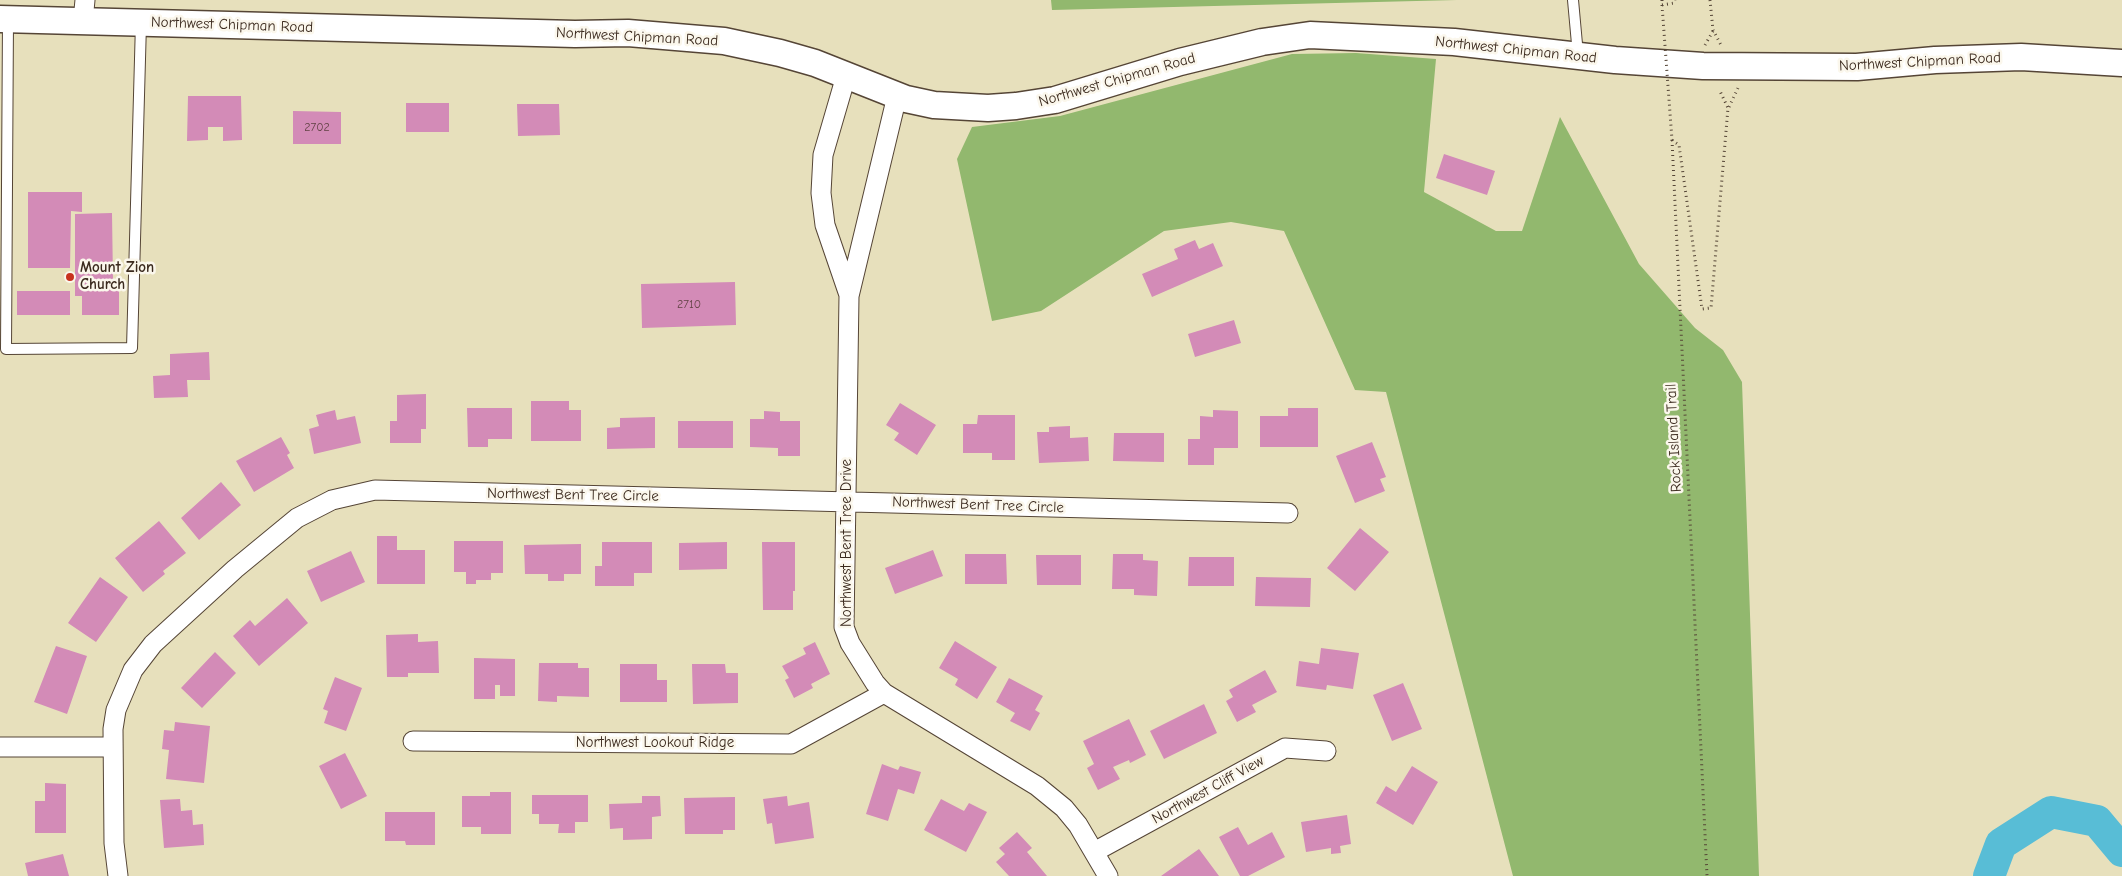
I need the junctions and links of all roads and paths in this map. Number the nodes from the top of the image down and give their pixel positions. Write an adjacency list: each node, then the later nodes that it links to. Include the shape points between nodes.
1 (1573, 0): 12 (lane)
2 (1662, 0): 5 (path, Rock Island Trail)
3 (1675, 0): 5 (path)
4 (1710, 0): 9 (path)
5 (1662, 5): 19 (path, Rock Island Trail, bridge)
6 (84, 10): 7 (main road, Northwest Chipman Road); 8 (main road, Northwest Chipman Road)
7 (4, 19): 8 (lane, via 6,349 132,348)
8 (142, 22): 14 (main road, Northwest Chipman Road, via 628,33 695,38 780,52 815,62)
9 (1713, 30): 10 (path); 11 (path)
10 (1703, 47)
11 (1725, 50)
12 (1578, 55): 13 (main road, Northwest Chipman Road, via 1749,67 1856,67 2021,57); 17 (main road, Northwest Chipman Road, via 1454,42 1310,35 1189,59 1062,97 1016,106 934,105)
13 (2122, 63)
14 (846, 76): 17 (main road, Northwest Chipman Road); 20 (street, Northwest Bent Tree Drive, via 823,155 821,193 825,225)
15 (1715, 84): 18 (path)
16 (1740, 84): 18 (path)
17 (897, 96): 20 (street, Northwest Bent Tree Drive)
18 (1728, 108): 19 (path, via 1711,308 1702,309 1679,145)
19 (1672, 140): 31 (path, Rock Island Trail)
20 (850, 296): 21 (street, Northwest Bent Tree Drive)
21 (845, 502): 22 (street, Northwest Bent Tree Circle); 23 (street, Northwest Bent Tree Drive, via 844,627 850,643); 26 (street, Northwest Bent Tree Circle, via 375,490 332,500 297,518 153,644 133,670 123,692 116,710)
22 (1288, 513)
23 (884, 693): 24 (street, Northwest Lookout Ridge, via 791,744); 28 (street, Northwest Bent Tree Drive, via 1037,786 1064,808)
24 (413, 740)
25 (0, 747): 26 (street)
26 (112, 747): 29 (street, Northwest Bent Tree Circle)
27 (1326, 751): 28 (street, Northwest Cliff View, via 1285,748)
28 (1094, 852): 30 (street, Northwest Bent Tree Drive)
29 (118, 876)
30 (1108, 876)
31 (1707, 876)

